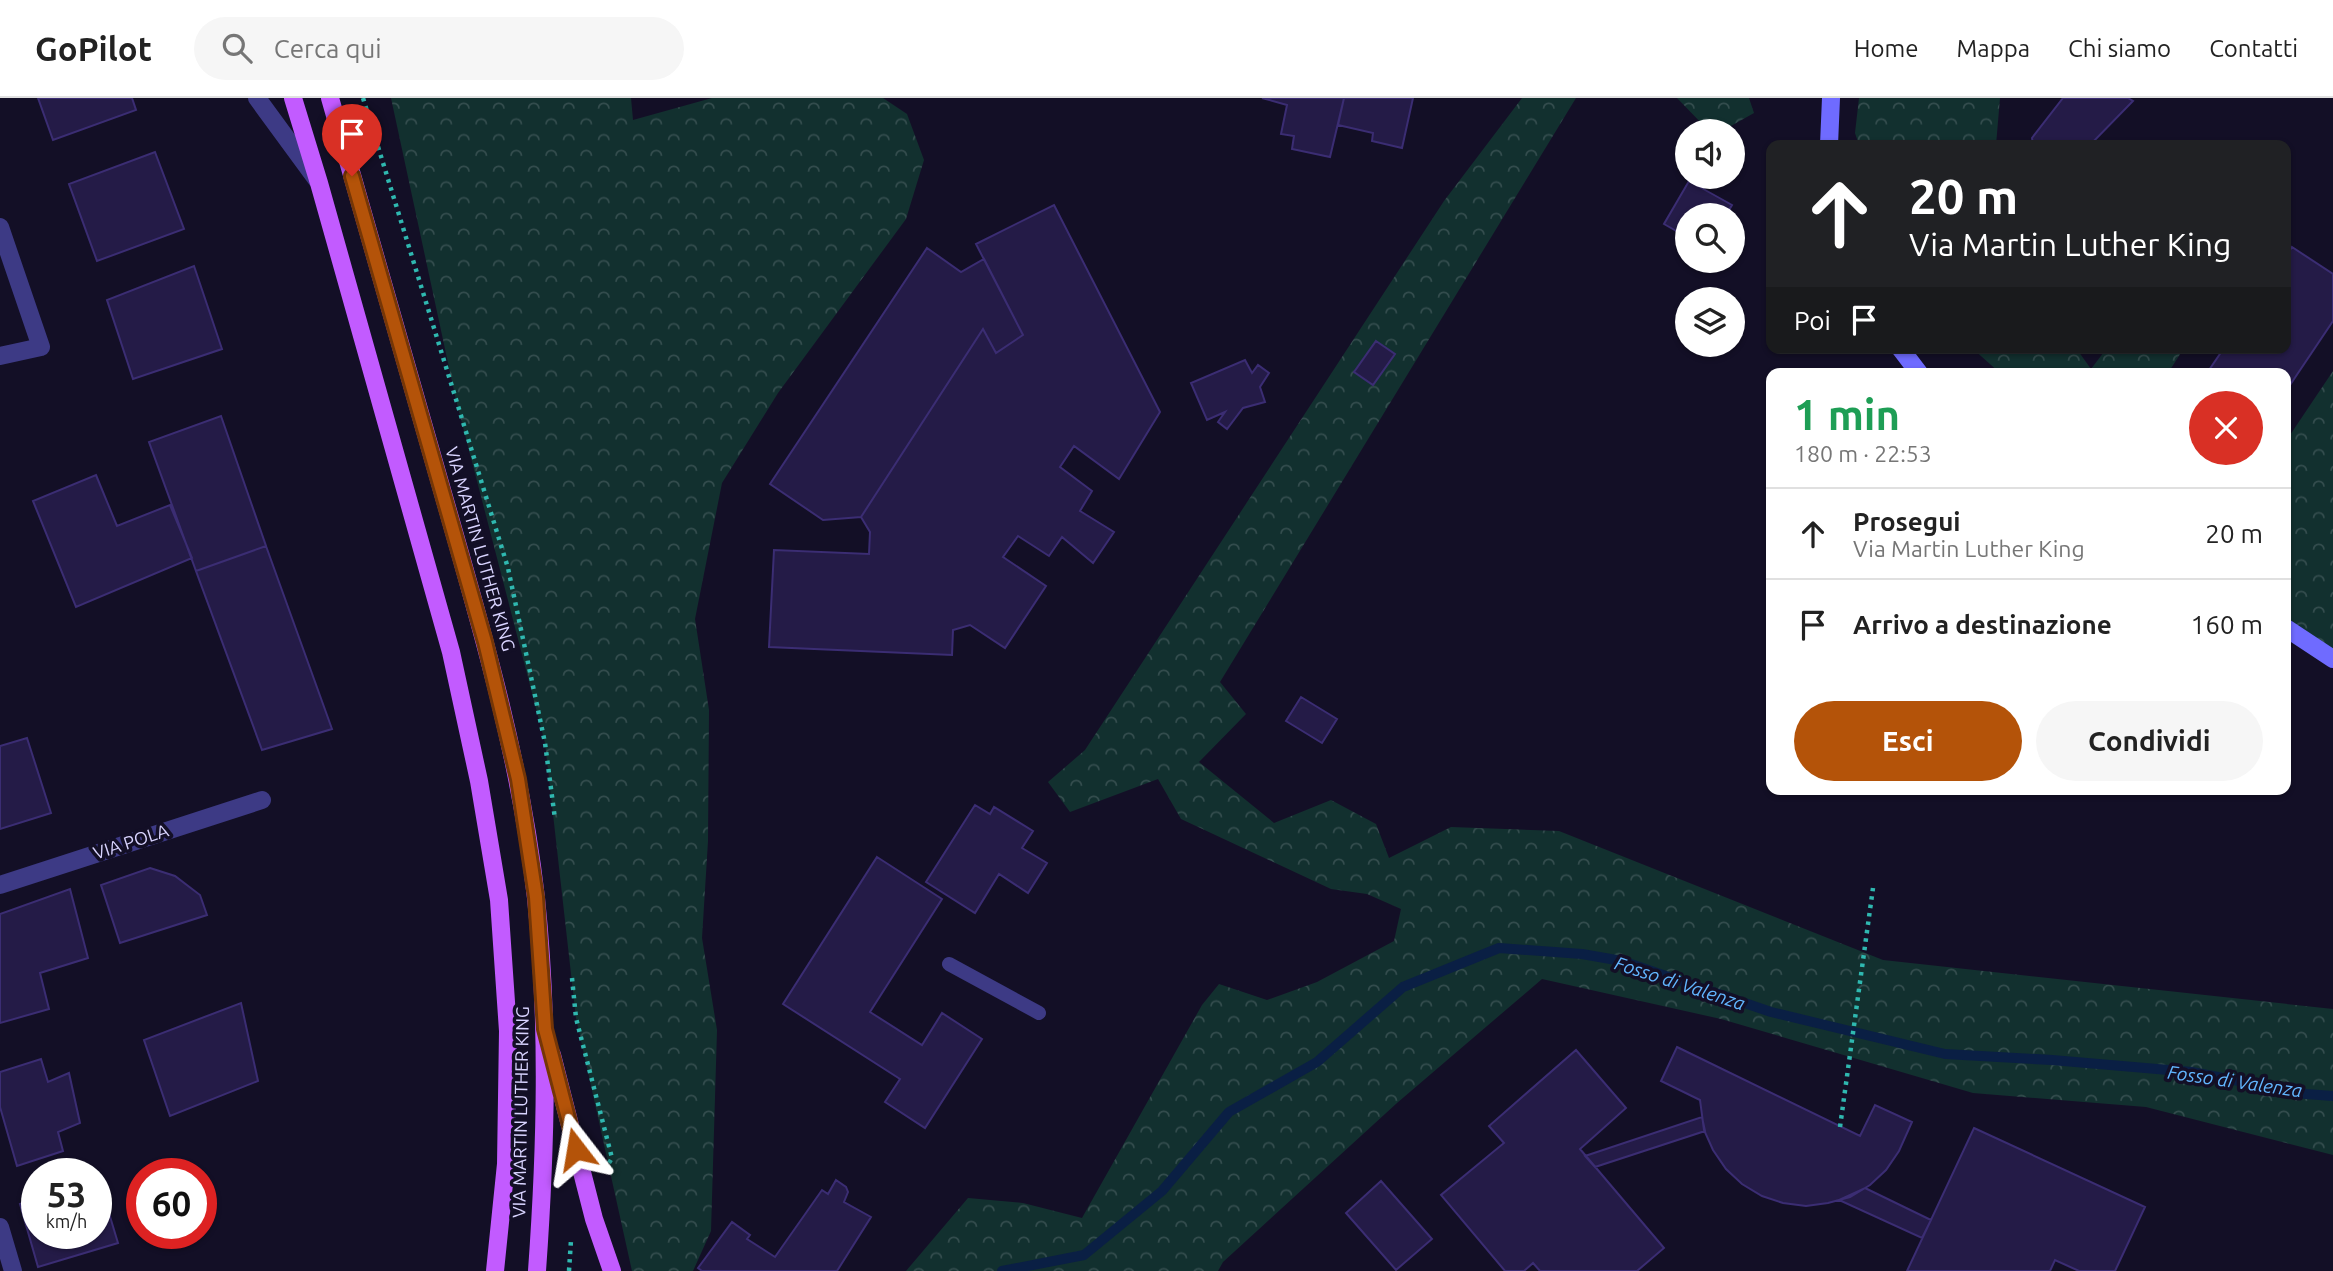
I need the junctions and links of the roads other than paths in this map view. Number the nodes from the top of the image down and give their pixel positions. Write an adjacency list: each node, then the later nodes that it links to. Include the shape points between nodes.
1 (257, 98): 6 (street)
2 (293, 98): 6 (main road, VIA MARTIN LUTHER KING)
3 (330, 98): 17 (main road, VIA MARTIN LUTHER KING, via 485,642 518,779 536,897)
4 (1831, 98): 5 (street)
5 (1829, 140)
6 (320, 183): 20 (main road, VIA MARTIN LUTHER KING, via 451,652 499,900 508,1031 506,1164)
7 (0, 227): 9 (street, via 41,347)
8 (1905, 354): 10 (street)
9 (0, 356)
10 (1915, 368)
11 (2291, 631): 12 (street)
12 (2333, 659)
13 (262, 800): 14 (street, VIA POLA)
14 (0, 884)
15 (949, 964): 16 (lane)
16 (1039, 1013)
17 (545, 1029): 21 (main road, VIA MARTIN LUTHER KING, via 545,1163); 22 (main road)
18 (0, 1227): 19 (street)
19 (13, 1271)
20 (495, 1271)
21 (537, 1271)
22 (612, 1271)

